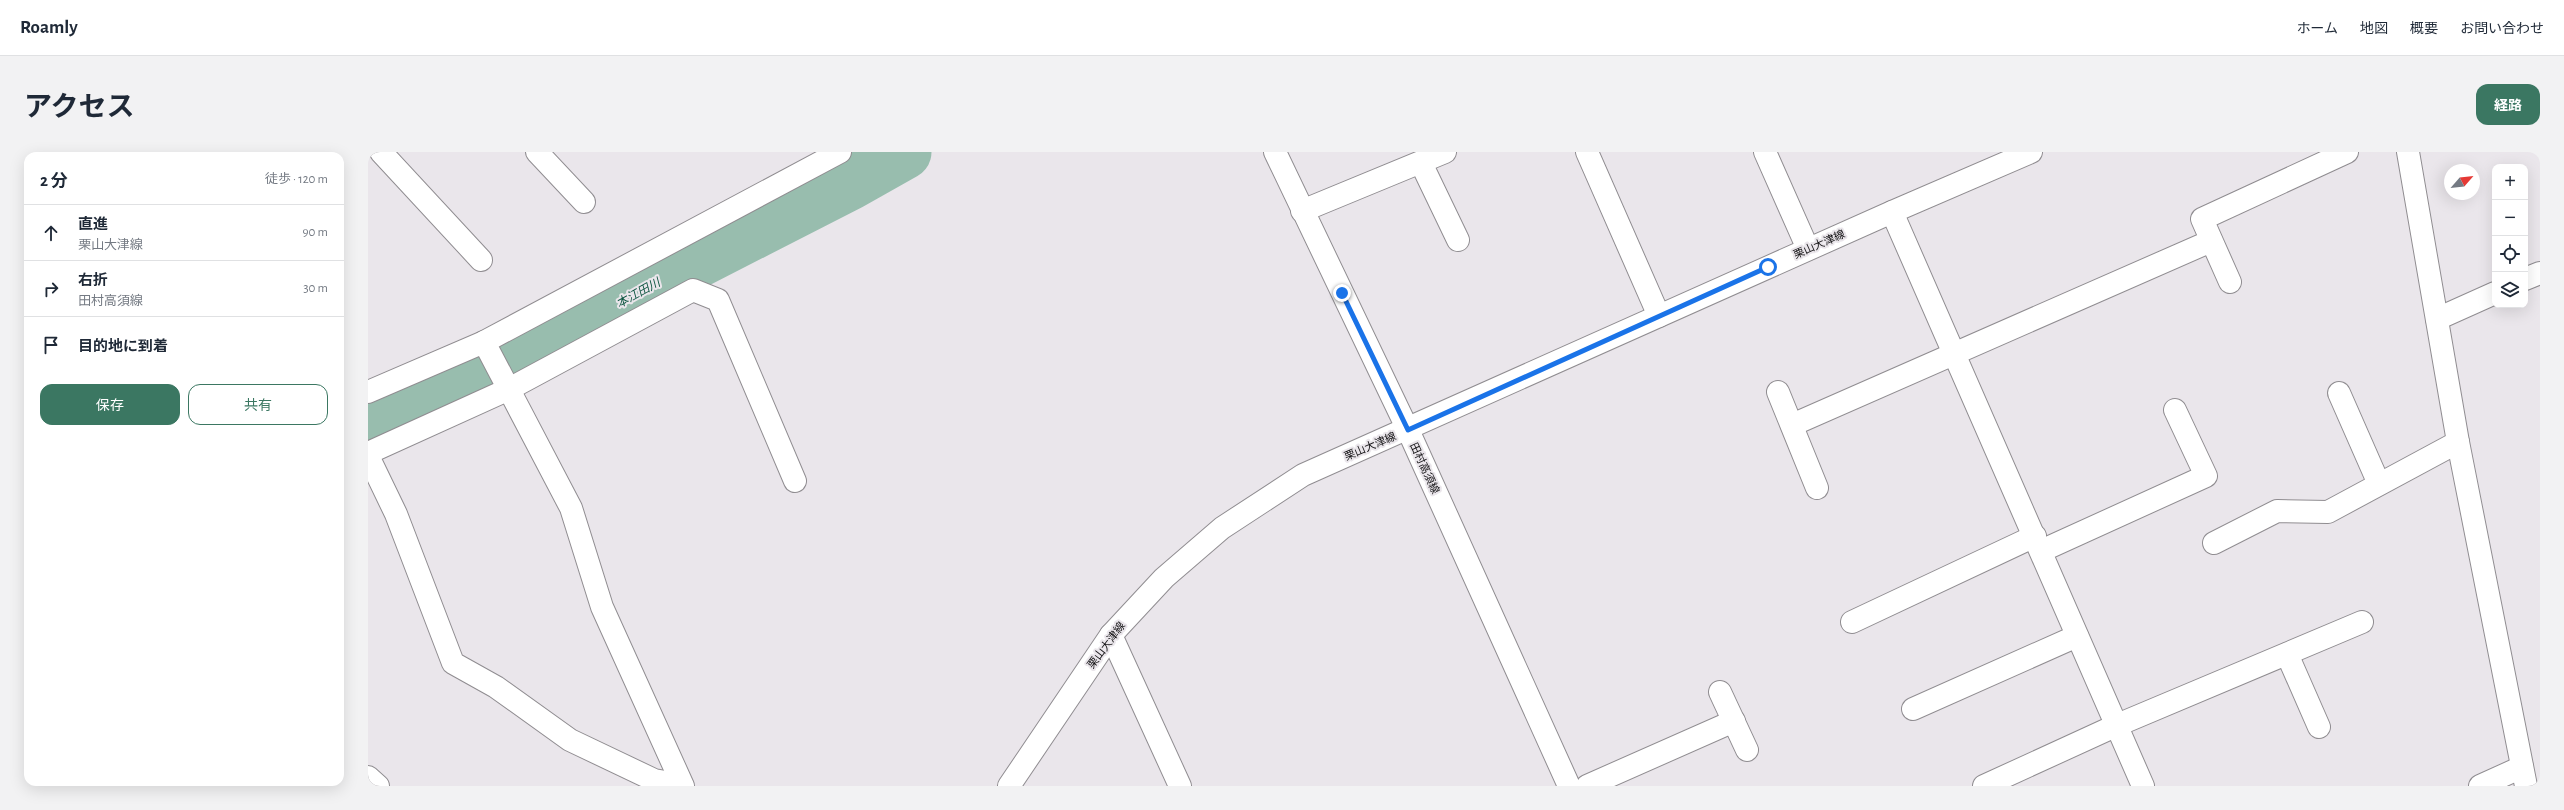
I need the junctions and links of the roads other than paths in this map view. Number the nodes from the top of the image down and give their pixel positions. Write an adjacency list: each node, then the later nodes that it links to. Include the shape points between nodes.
1 (381, 152): 18 (street)
2 (537, 152): 12 (street)
3 (840, 152): 25 (street)
4 (1275, 152): 13 (street, 田村高須線)
5 (1445, 152): 11 (street)
6 (1587, 152): 23 (street)
7 (1765, 152): 17 (street)
8 (2031, 152): 14 (street, 栗山大津線)
9 (2347, 152): 16 (street, via 2202,219)
10 (2408, 152): 24 (street)
11 (1421, 163): 13 (street); 15 (street)
12 (584, 202)
13 (1302, 211): 33 (street, 田村高須線)
14 (1892, 212): 17 (street, 栗山大津線); 26 (street)
15 (1458, 240)
16 (2211, 241): 21 (street); 26 (street)
17 (1808, 249): 23 (street, 栗山大津線)
18 (481, 260)
19 (2540, 273): 20 (street)
20 (2528, 278)
21 (2230, 282)
22 (2492, 294): 24 (street)
23 (1659, 316): 33 (street, 栗山大津線)
24 (2436, 319): 34 (street)
25 (484, 342): 27 (street); 28 (street)
26 (1955, 354): 32 (street); 40 (street)
27 (509, 389): 35 (street); 36 (street, via 694,290 718,300); 55 (street, via 571,508 602,607)
28 (368, 392)
29 (1778, 392): 32 (street)
30 (2339, 394): 37 (street)
31 (2175, 410): 40 (street, via 2206,476)
32 (1792, 425): 38 (street)
33 (1408, 430): 43 (street, 栗山大津線, via 1303,475 1222,528 1164,578); 58 (street, 田村高須線)
34 (2458, 442): 37 (street); 52 (street)
35 (368, 454): 55 (street, via 396,514 453,663 496,687 570,740 654,780)
36 (795, 482)
37 (2379, 484): 39 (street, via 2328,512 2277,511)
38 (1818, 488)
39 (2214, 543)
40 (2038, 544): 41 (street); 44 (street)
41 (1852, 622)
42 (2362, 622): 45 (street)
43 (1111, 635): 56 (street, 栗山大津線); 57 (street)
44 (2077, 636): 47 (street); 49 (street)
45 (2287, 654): 49 (street); 50 (street)
46 (1720, 692): 48 (street)
47 (1913, 710)
48 (1734, 721): 51 (street); 59 (street)
49 (2115, 726): 60 (street); 61 (street)
50 (2319, 727)
51 (1748, 750)
52 (2524, 776): 62 (street)
53 (368, 777): 54 (street)
54 (378, 786)
55 (683, 786)
56 (1009, 786)
57 (1180, 786)
58 (1569, 786)
59 (1587, 786)
60 (1984, 786)
61 (2143, 786)
62 (2480, 786)

